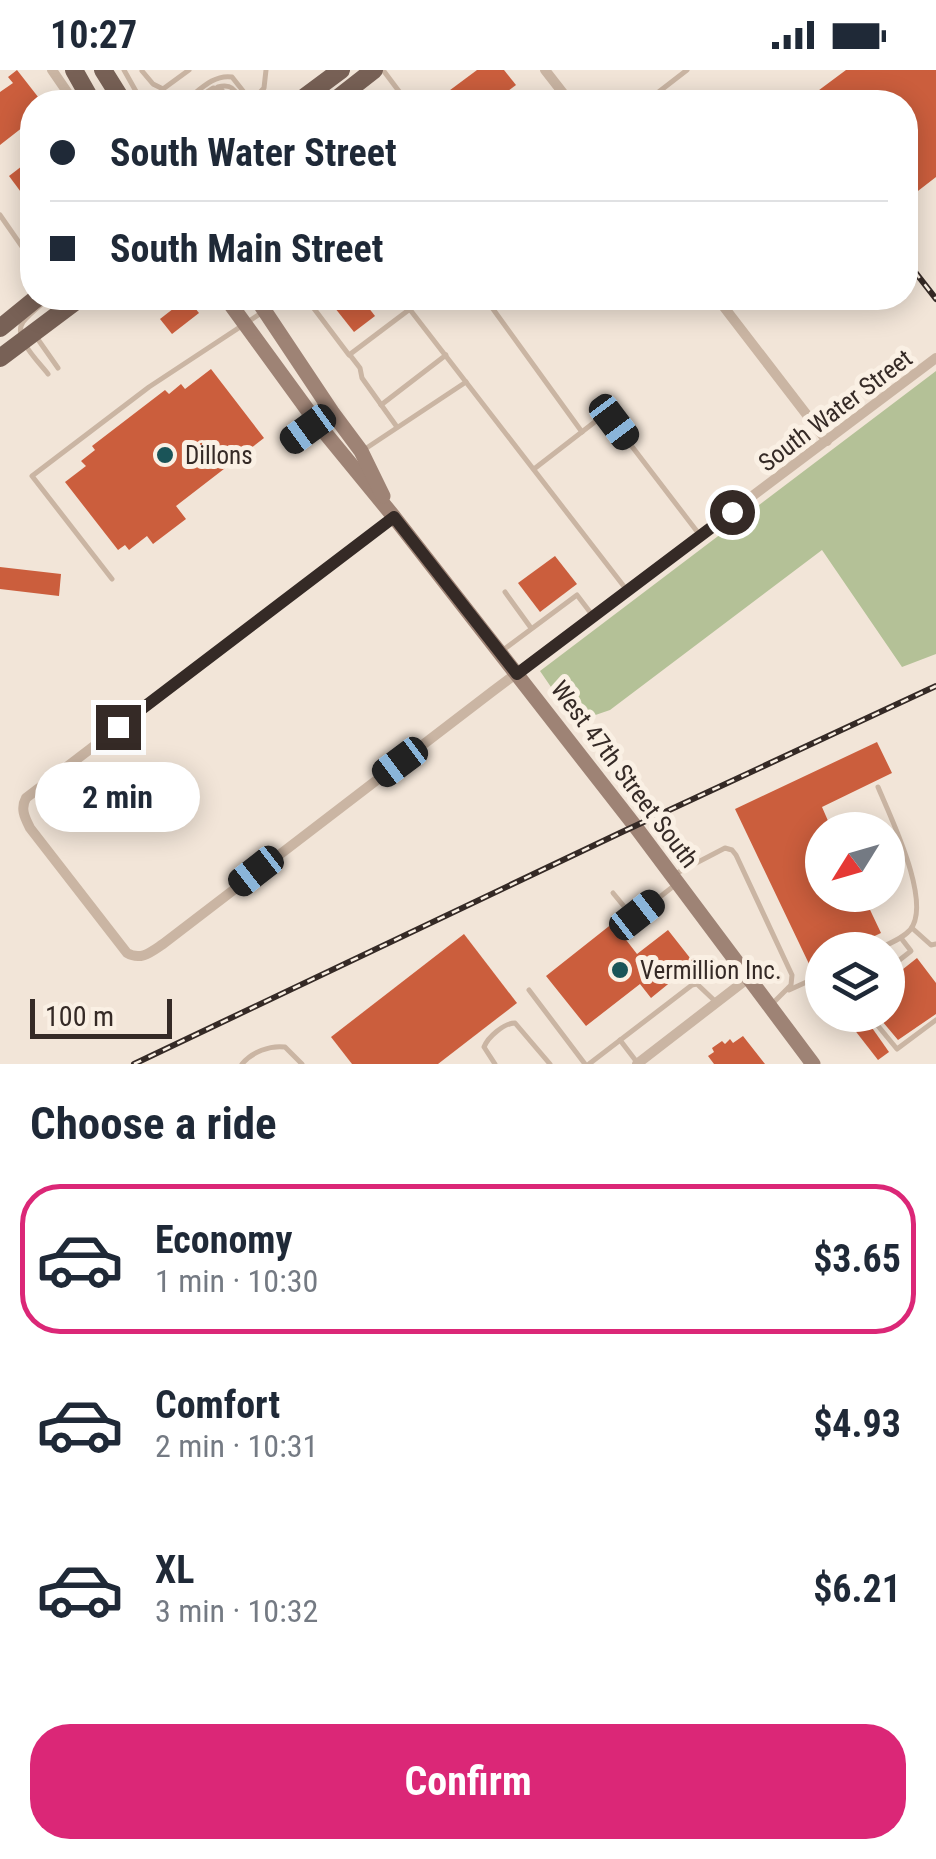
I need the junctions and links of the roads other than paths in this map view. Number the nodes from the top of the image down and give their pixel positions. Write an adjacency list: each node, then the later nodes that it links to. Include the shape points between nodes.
1 (143, 70): 2 (lane, via 158,89); 8 (lane)
2 (189, 70)
3 (340, 70): 12 (main road)
4 (374, 70): 13 (main road)
5 (545, 70): 14 (street)
6 (687, 70): 15 (lane)
7 (109, 72): 8 (lane)
8 (130, 80): 9 (lane)
9 (135, 90)
10 (202, 90): 11 (lane, via 232,76)
11 (242, 90)
12 (314, 90)
13 (348, 90)
14 (560, 90)
15 (661, 90)
16 (0, 215): 17 (lane)
17 (20, 244)
18 (24, 310): 30 (main road)
19 (36, 310): 31 (lane, via 22,324)
20 (62, 310): 31 (main road)
21 (235, 310): 29 (street)
22 (255, 310): 29 (lane)
23 (264, 310): 45 (street)
24 (315, 310): 32 (lane)
25 (409, 310): 32 (lane)
26 (411, 310): 33 (lane)
27 (494, 310): 42 (lane)
28 (725, 310): 43 (street)
29 (245, 323): 40 (street); 50 (lane, via 32,476)
30 (0, 330): 31 (lane)
31 (26, 334): 34 (main road); 36 (lane); 37 (lane)
32 (349, 355): 39 (lane)
33 (446, 355): 38 (lane); 39 (lane)
34 (0, 358)
35 (936, 358): 43 (street, South Water Street)
36 (58, 368)
37 (48, 374)
38 (466, 382): 41 (lane); 47 (lane)
39 (381, 405): 41 (lane)
40 (318, 422): 44 (lane); 46 (street)
41 (397, 428): 45 (lane)
42 (582, 432): 47 (lane); 49 (lane, via 606,417 614,422)
43 (827, 441): 49 (street, South Water Street)
44 (290, 443)
45 (362, 451): 46 (lane); 48 (street)
46 (347, 461): 48 (street)
47 (534, 469): 52 (lane)
48 (394, 517): 55 (street, West 47th Street South); 56 (street, South Water Street, via 23,804 30,828 122,948 146,955 163,944)
49 (701, 536): 52 (street, South Water Street)
50 (112, 578)
51 (505, 592): 54 (lane)
52 (628, 592): 53 (street, South Water Street)
53 (594, 617): 54 (lane, via 577,595); 56 (street, South Water Street)
54 (532, 628): 55 (lane)
55 (500, 652): 56 (street, West 47th Street South)
56 (517, 674): 58 (street, West 47th Street South)
57 (878, 787): 60 (lane, via 915,889)
58 (675, 879): 59 (lane, via 637,915); 63 (street, West 47th Street South); 66 (lane, via 717,851 732,850 792,975)
59 (613, 893)
60 (912, 928): 61 (lane); 62 (lane)
61 (905, 934)
62 (936, 944)
63 (748, 979): 67 (street); 68 (street, West 47th Street South)
64 (805, 983): 66 (lane)
65 (529, 990): 76 (lane)
66 (786, 991): 68 (lane)
67 (716, 1003): 71 (lane, via 692,985); 77 (street)
68 (769, 1007): 78 (street, West 47th Street South)
69 (936, 1020): 70 (lane, via 897,1048)
70 (883, 1032)
71 (620, 1040): 76 (lane); 77 (lane)
72 (242, 1064): 73 (lane, via 274,1046 285,1047)
73 (302, 1064)
74 (495, 1064): 75 (lane, via 484,1047 508,1023 520,1027)
75 (550, 1064)
76 (587, 1064)
77 (638, 1064)
78 (813, 1064)

